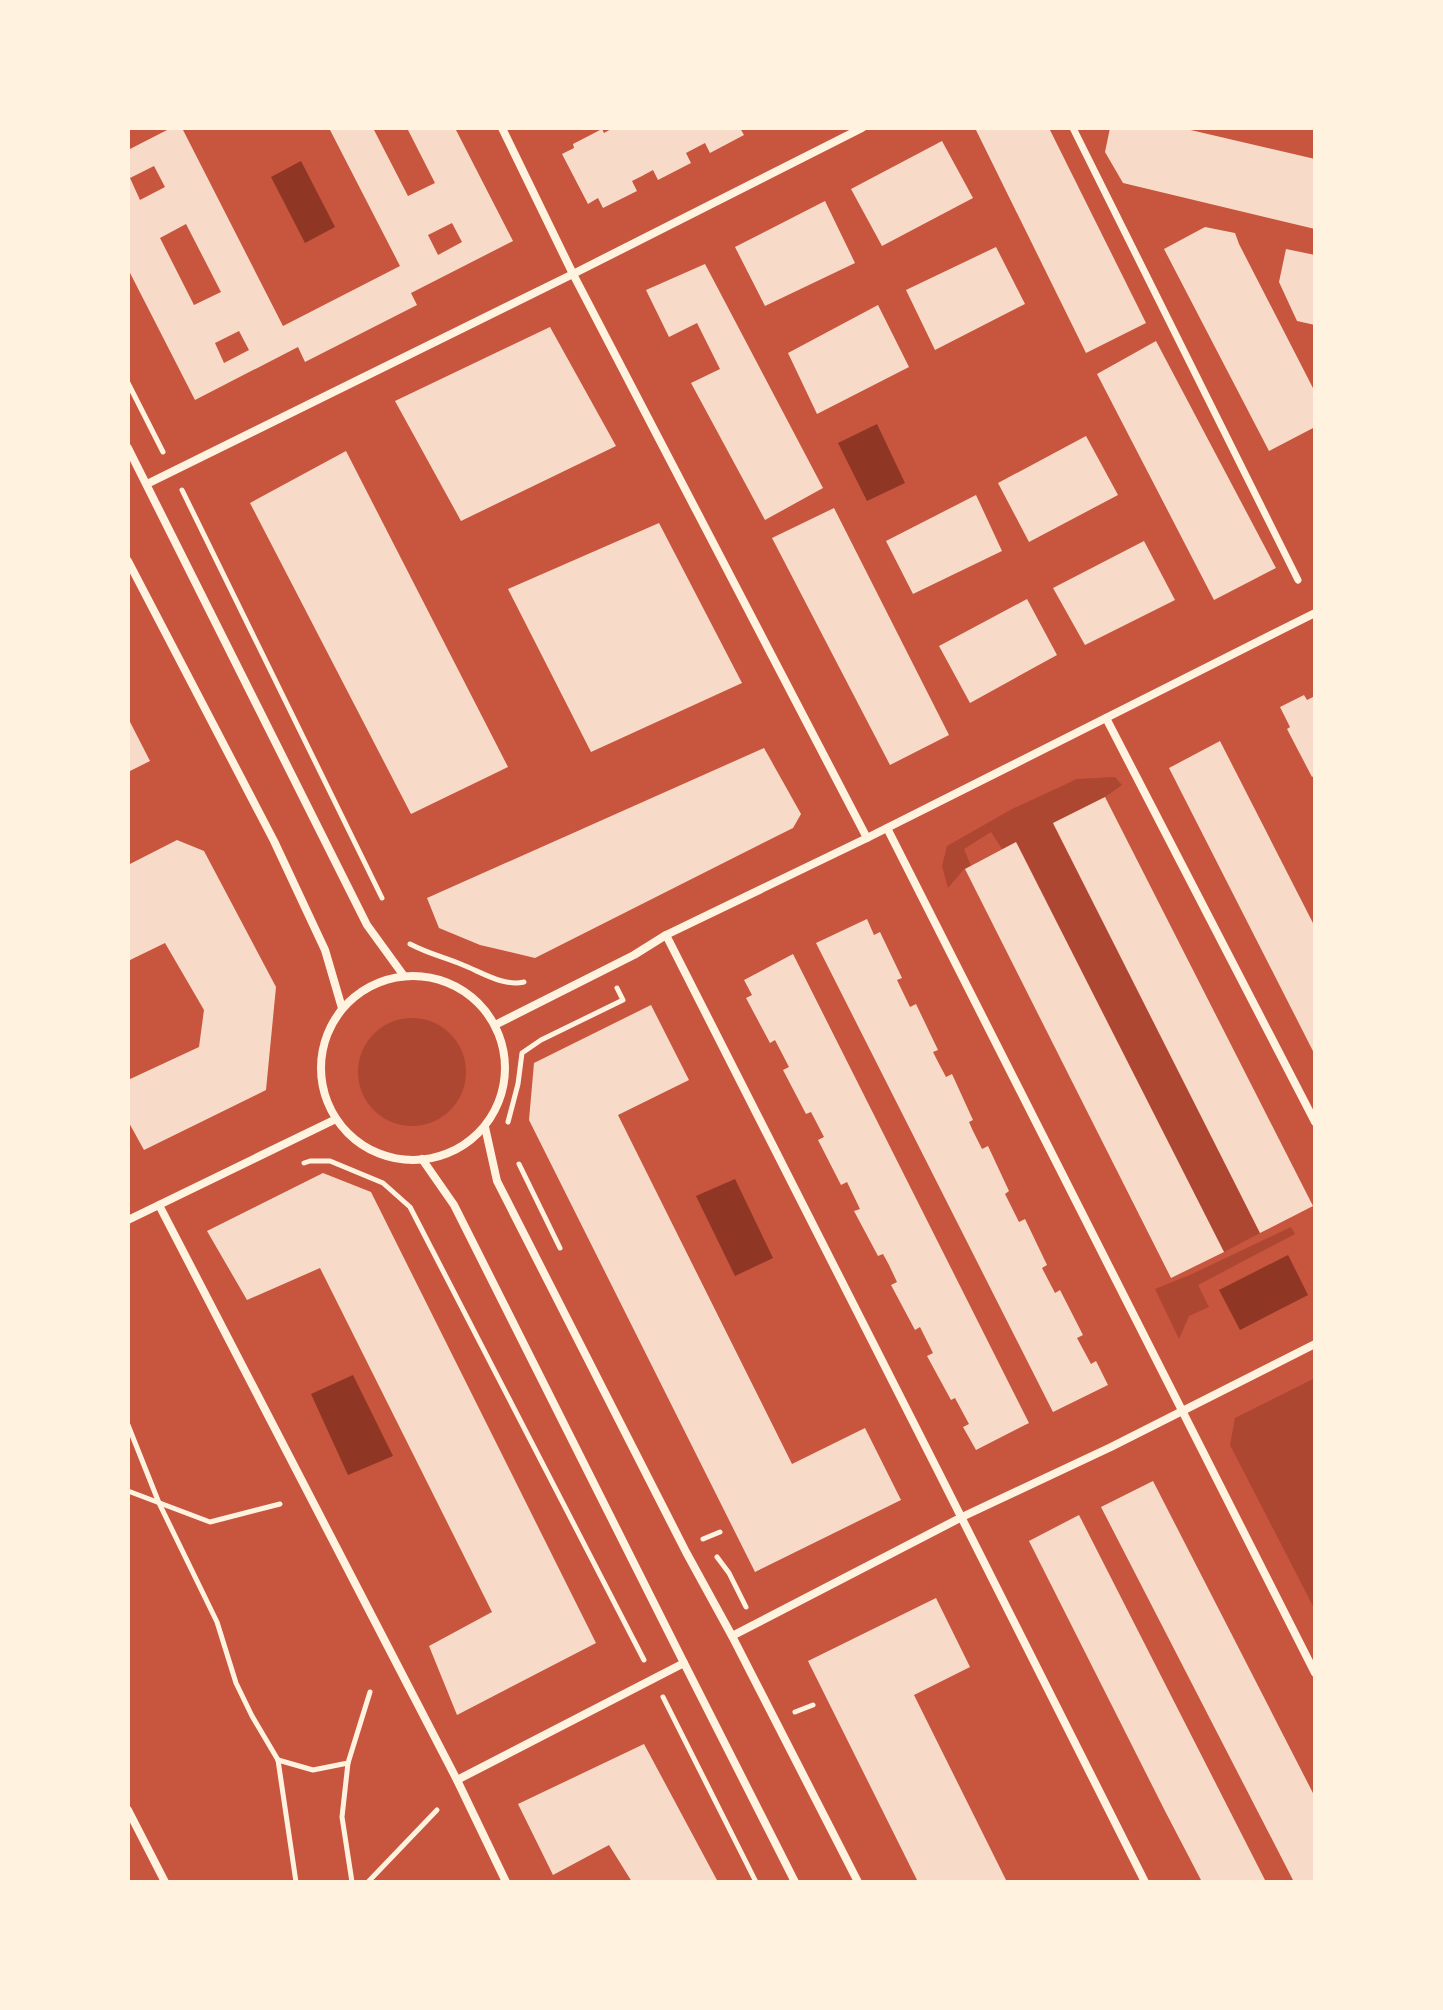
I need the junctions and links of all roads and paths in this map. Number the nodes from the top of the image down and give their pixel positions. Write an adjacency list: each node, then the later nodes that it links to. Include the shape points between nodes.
1 (502, 128): 4 (street)
2 (862, 128): 4 (street)
3 (1073, 128): 10 (street)
4 (573, 274): 7 (street); 14 (street)
5 (128, 383): 7 (path)
6 (128, 448): 8 (street)
7 (173, 471): 8 (street); 15 (path)
8 (147, 484): 19 (street, via 367,925)
9 (128, 561): 21 (street, via 274,841 325,950)
10 (1298, 580)
11 (1315, 613): 12 (street)
12 (1106, 718): 13 (street); 25 (street)
13 (887, 828): 14 (street); 34 (street)
14 (867, 838): 16 (street)
15 (389, 911)
16 (666, 935): 18 (street); 39 (street)
17 (409, 943): 20 (path, via 493,978 518,984)
18 (608, 968): 22 (street); 24 (path, via 623,1000 522,1053)
19 (404, 976): 21 (street, via 380,981); 22 (street, via 431,977 457,987 479,1002)
20 (530, 980)
21 (342, 1008): 23 (street, via 327,1034 321,1063 324,1092)
22 (495, 1025): 26 (street, via 504,1050 505,1077 499,1104)
23 (336, 1119): 28 (street, via 373,1151 397,1159); 30 (street)
24 (508, 1122)
25 (1315, 1122)
26 (485, 1127): 28 (street, via 446,1154); 42 (street, via 497,1181)
27 (512, 1152): 32 (path)
28 (422, 1159): 43 (street, via 454,1205)
29 (296, 1166): 45 (path, via 330,1161 383,1183 410,1207)
30 (159, 1205): 31 (street); 49 (street)
31 (128, 1220)
32 (562, 1252)
33 (1315, 1344): 34 (street)
34 (1183, 1410): 39 (street); 44 (street)
35 (128, 1425): 37 (path)
36 (128, 1491): 37 (path)
37 (159, 1503): 38 (path, via 210,1522); 47 (path, via 217,1622 236,1683)
38 (280, 1504)
39 (962, 1517): 41 (street); 60 (street)
40 (704, 1539): 41 (path, via 729,1573)
41 (754, 1625): 42 (street)
42 (732, 1636): 59 (street)
43 (684, 1663): 45 (street); 58 (street)
44 (1315, 1673)
45 (654, 1679): 49 (street); 57 (path)
46 (370, 1692): 48 (path)
47 (278, 1760): 48 (path, via 313,1770); 53 (path)
48 (348, 1763): 54 (path, via 342,1817)
49 (457, 1780): 56 (street)
50 (128, 1810): 52 (street)
51 (437, 1810): 55 (path)
52 (165, 1882)
53 (296, 1882)
54 (352, 1882)
55 (368, 1882)
56 (506, 1882)
57 (756, 1882)
58 (795, 1882)
59 (858, 1882)
60 (1145, 1882)

